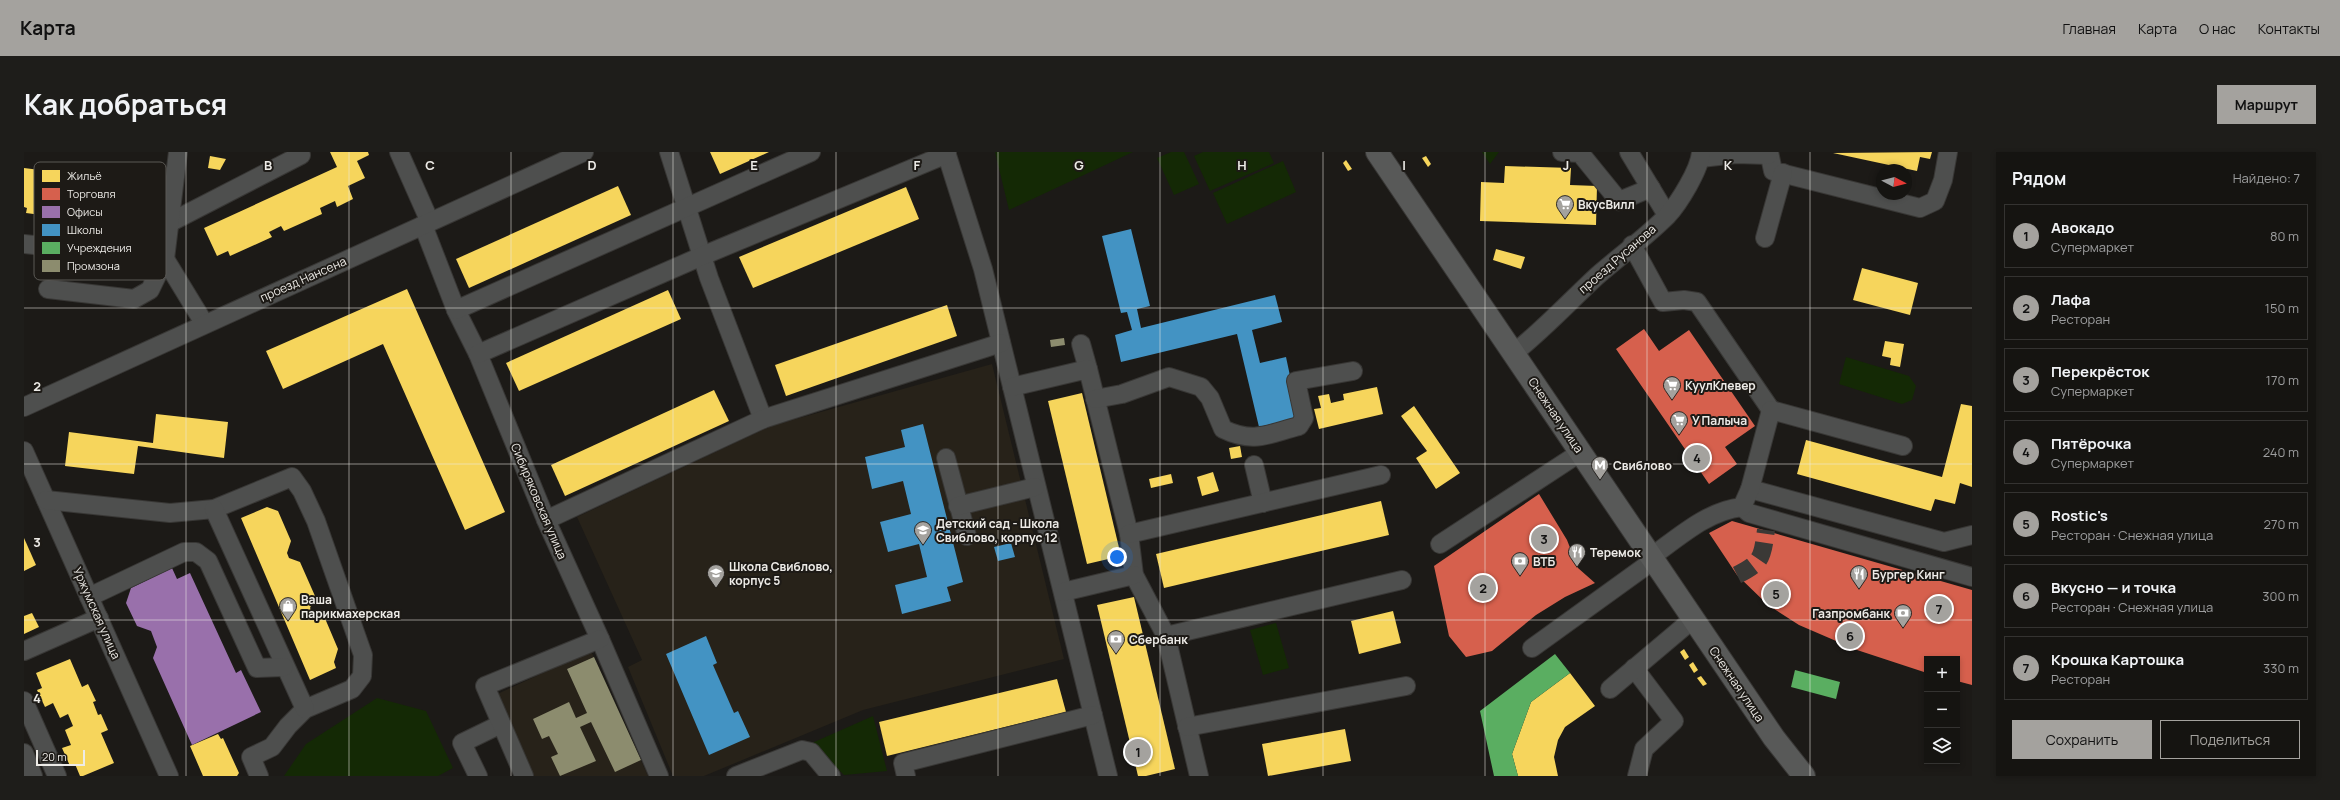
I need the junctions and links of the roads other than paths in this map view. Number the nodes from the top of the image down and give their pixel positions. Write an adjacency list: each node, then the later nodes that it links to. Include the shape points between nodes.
1 (178, 152): 18 (street)
2 (300, 152): 18 (street, via 301,155)
3 (399, 152): 19 (street, Сибиряковская улица)
4 (584, 152): 19 (street, проезд Нансена)
5 (669, 152): 16 (street)
6 (811, 152): 16 (street)
7 (1377, 152): 33 (main road, Снежная улица)
8 (1562, 152): 15 (street, via 1580,153 1619,201)
9 (1629, 152): 15 (street)
10 (1948, 152): 14 (street, via 1936,201 1920,208)
11 (947, 153): 25 (street); 31 (street)
12 (1769, 153): 13 (street); 14 (street, via 1773,171)
13 (1701, 155): 17 (street, проезд Русанова, via 1689,183)
14 (1783, 174): 20 (street)
15 (1651, 188): 17 (street)
16 (688, 208): 25 (street); 29 (street)
17 (1667, 215): 23 (street, проезд Русанова)
18 (170, 223): 24 (street)
19 (427, 223): 29 (street, Сибиряковская улица); 30 (street, проезд Нансена)
20 (1765, 238)
21 (24, 244): 22 (street)
22 (34, 245)
23 (1632, 245): 33 (street, проезд Русанова, via 1571,300 1542,331); 40 (street, via 1663,302 1696,302)
24 (166, 252)
25 (702, 256): 34 (street); 41 (street)
26 (166, 261): 30 (street)
27 (155, 280): 28 (street, via 150,290 134,299)
28 (48, 290)
29 (456, 310): 34 (street, Сибиряковская улица)
30 (204, 323): 39 (street, проезд Нансена)
31 (1001, 343): 37 (street); 41 (street)
32 (1082, 344): 35 (street)
33 (1514, 353): 44 (main road, Снежная улица)
34 (478, 354): 55 (street, Сибиряковская улица)
35 (1088, 369): 37 (street); 38 (street)
36 (1353, 371): 38 (street, via 1296,381 1304,418 1299,426 1253,438 1239,437 1223,429 1210,398 1201,387 1169,377 1122,394)
37 (1012, 387): 48 (street)
38 (1096, 399): 56 (street)
39 (24, 407)
40 (1771, 410): 42 (street); 49 (street)
41 (762, 419): 55 (street)
42 (1903, 446)
43 (24, 451): 50 (street, Уржумская улица)
44 (1581, 452): 59 (street); 60 (main road, Снежная улица)
45 (946, 458): 52 (street)
46 (1254, 465): 51 (street)
47 (1381, 475): 51 (street)
48 (1035, 487): 52 (street); 64 (street)
49 (1750, 489): 53 (street); 57 (street, via 1944,542)
50 (46, 500): 54 (street, via 170,513); 65 (street, Уржумская улица)
51 (1263, 503): 56 (street)
52 (958, 506): 58 (street)
53 (1742, 507): 60 (street, via 1726,509 1709,517); 62 (street, via 1767,524)
54 (214, 509): 72 (street); 77 (street, via 292,477 302,491 316,522 363,655 362,676 352,689)
55 (546, 520): 69 (street, Сибиряковская улица)
56 (1129, 534): 61 (street)
57 (1972, 535)
58 (967, 536)
59 (1440, 544)
60 (1653, 559): 67 (main road, Снежная улица); 70 (street)
61 (1134, 575): 64 (street); 68 (street)
62 (1972, 577)
63 (1402, 580): 68 (street)
64 (1063, 592): 78 (street)
65 (89, 597): 66 (street, Уржумская улица); 72 (street, via 184,552 196,552 208,561 257,668)
66 (99, 618): 71 (street); 83 (street, Уржумская улица)
67 (1693, 619): 73 (street); 82 (main road, Снежная улица)
68 (1166, 636): 80 (street)
69 (600, 639): 79 (street, via 485,686); 89 (street, Сибиряковская улица)
70 (1532, 648)
71 (24, 651)
72 (284, 667): 77 (street)
73 (1634, 668): 75 (street); 95 (street, via 1674,720 1644,749)
74 (1406, 686): 80 (street)
75 (1610, 689)
76 (24, 701): 85 (street)
77 (305, 709): 86 (street, via 272,747 251,757)
78 (1093, 715): 92 (street, via 903,763); 93 (street)
79 (501, 724): 87 (street, via 462,743); 88 (street)
80 (1187, 727): 94 (street)
81 (24, 753): 84 (street)
82 (1798, 774)
83 (165, 775)
84 (33, 776)
85 (57, 776)
86 (259, 776)
87 (478, 776)
88 (524, 776)
89 (659, 776)
90 (736, 776): 91 (street, via 802,750 811,752)
91 (831, 776)
92 (906, 776)
93 (1106, 776)
94 (1199, 776)
95 (1637, 776)

